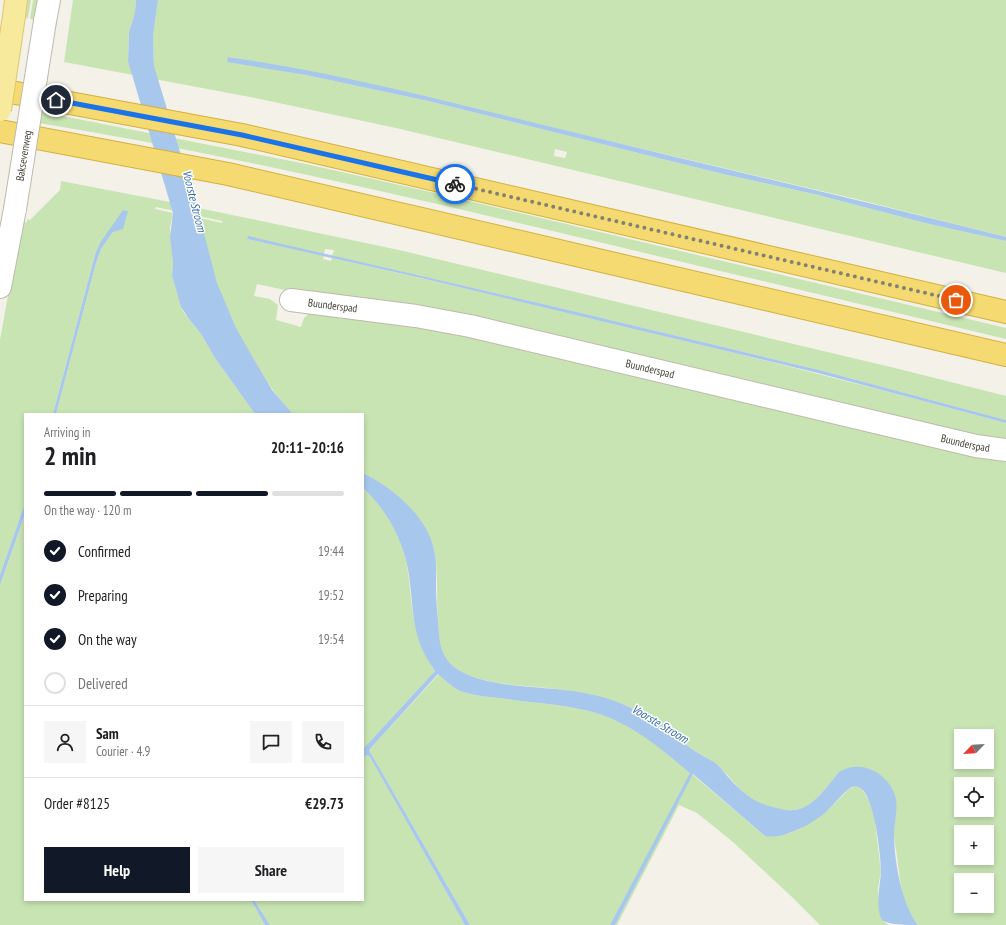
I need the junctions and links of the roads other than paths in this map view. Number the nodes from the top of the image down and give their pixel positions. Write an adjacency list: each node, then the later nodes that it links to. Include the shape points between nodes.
1 (49, 0): 6 (street, Baksevenweg, bridge)
2 (15, 8): 4 (main road, bridge)
3 (0, 90): 8 (highway, via 242,135)
4 (0, 110)
5 (0, 131): 9 (highway, via 228,174)
6 (0, 287)
7 (292, 300): 10 (street, Buunderspad, via 416,316 470,326 962,443)
8 (1006, 312)
9 (1006, 355)
10 (1006, 450)

